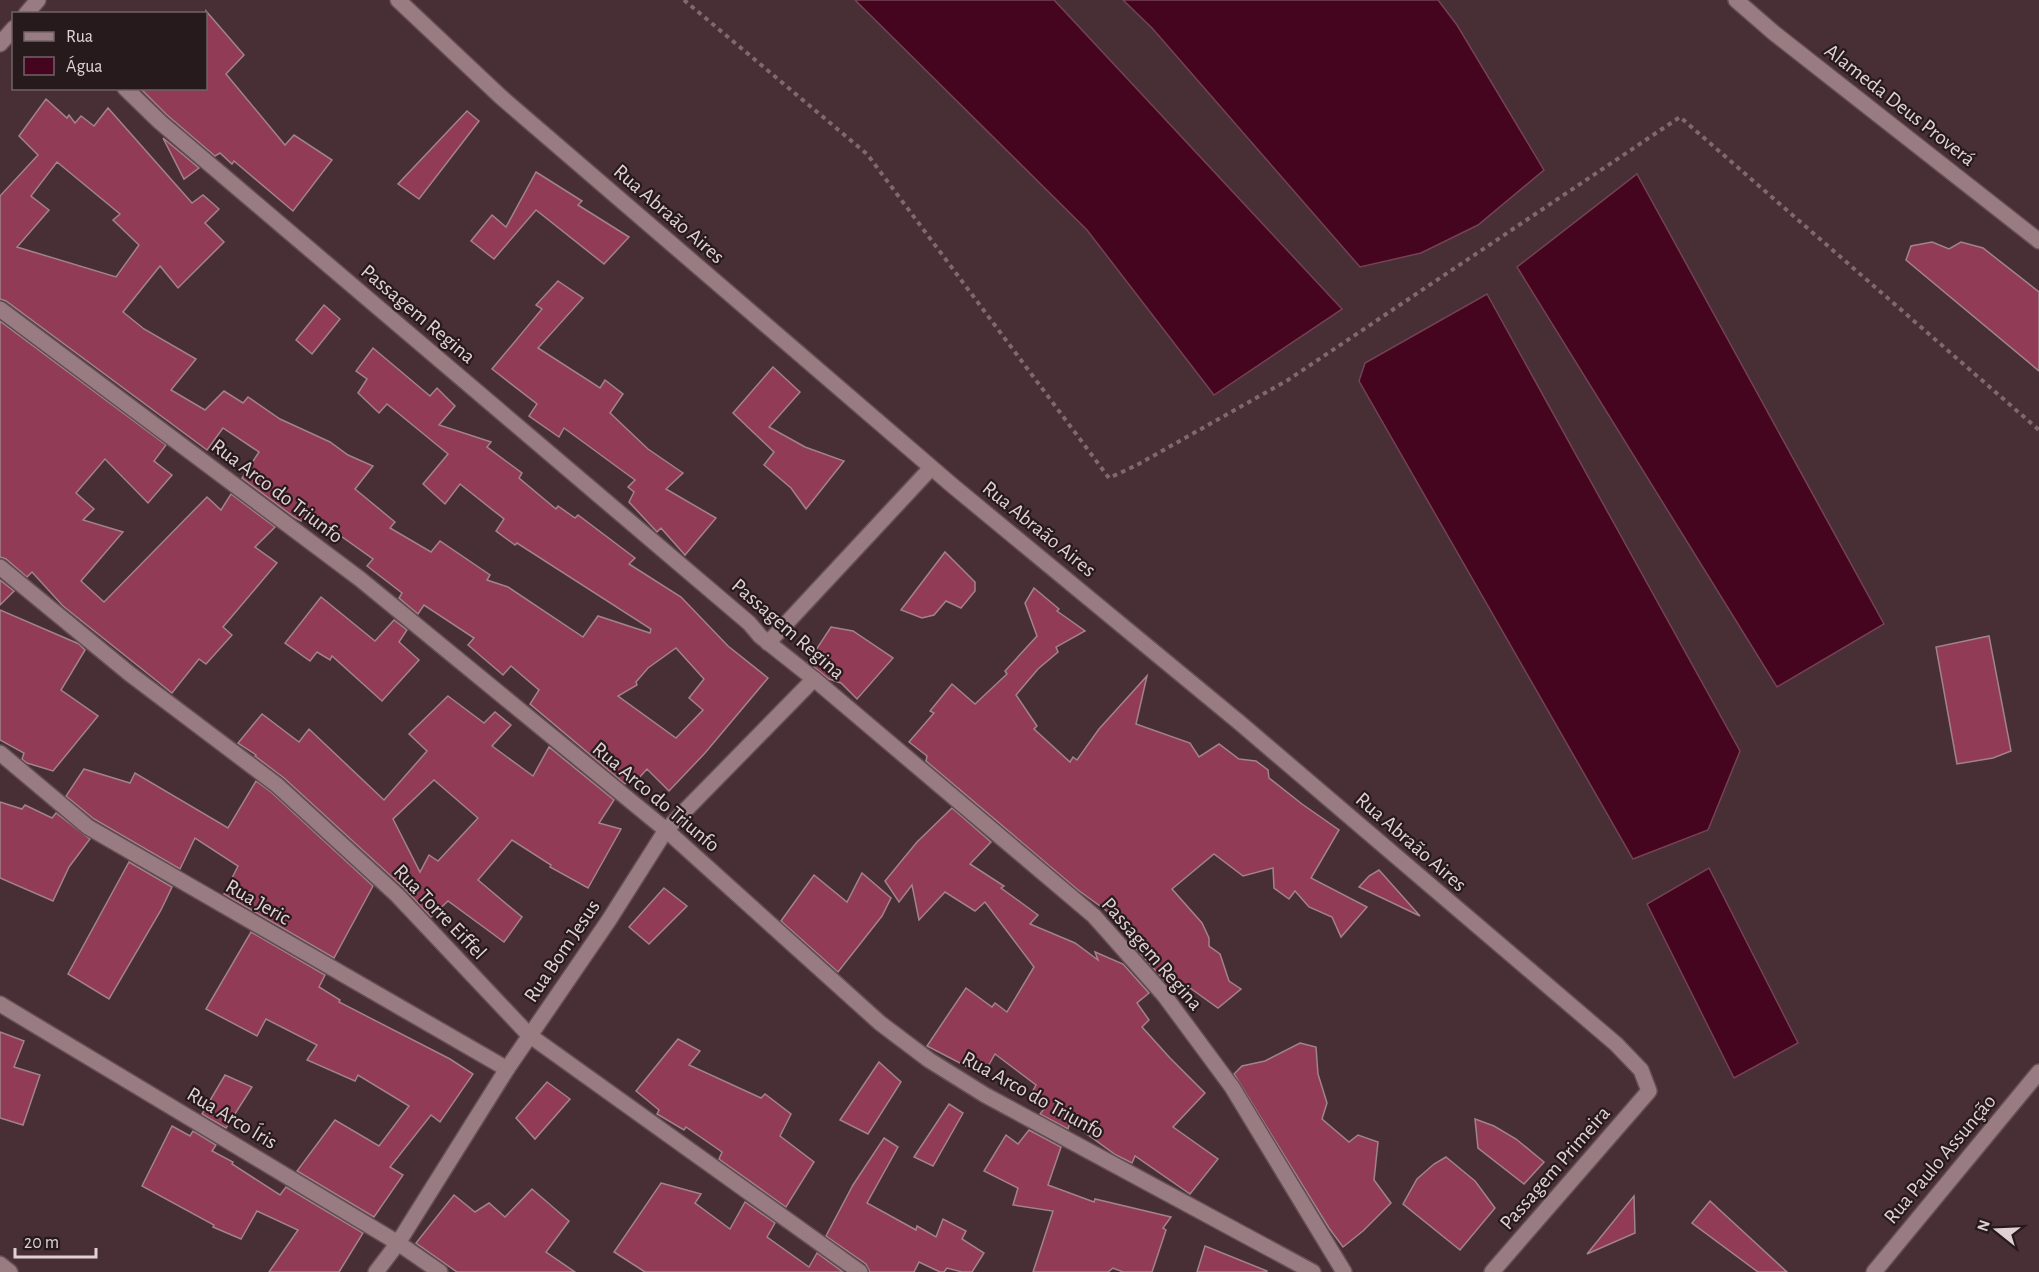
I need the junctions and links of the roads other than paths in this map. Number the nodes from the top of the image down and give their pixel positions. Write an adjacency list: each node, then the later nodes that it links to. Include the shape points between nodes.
1 (398, 0): 8 (street, Rua Abraão Aires, via 501,97)
2 (1736, 0): 6 (street, Alameda Deus Proverá)
3 (12, 30): 4 (street)
4 (0, 44)
5 (127, 90): 10 (street, Passagem Regina)
6 (2039, 241)
7 (0, 309): 13 (street, Rua Arco do Triunfo, via 360,579)
8 (931, 468): 10 (street); 18 (street, Rua Abraão Aires, via 1240,723 1616,1044 1641,1070)
9 (0, 567): 15 (street, Rua Torre Eiffel, via 134,677 277,784 397,895)
10 (768, 643): 11 (street, Passagem Regina)
11 (814, 679): 13 (street, Rua Bom Jesus); 24 (street, Passagem Regina, via 1094,916 1164,995 1232,1087)
12 (0, 753): 16 (street, Rua Jeric, via 88,827)
13 (666, 830): 15 (street, Rua Bom Jesus); 23 (street, Rua Arco do Triunfo, via 880,1023 929,1060 985,1095)
14 (0, 1004): 19 (street, Rua Arco Íris)
15 (529, 1035): 16 (street, Rua Bom Jesus); 22 (street, Rua Torre Eiffel)
16 (507, 1070): 19 (street, Rua Bom Jesus)
17 (2039, 1072): 26 (street, Rua Paulo Assunção)
18 (1648, 1091): 25 (street, Passagem Primeira)
19 (398, 1244): 20 (street, Rua Bom Jesus); 21 (street, Rua Arco Íris)
20 (376, 1272)
21 (441, 1272)
22 (860, 1272)
23 (1313, 1272)
24 (1344, 1272)
25 (1492, 1272)
26 (1874, 1272)

